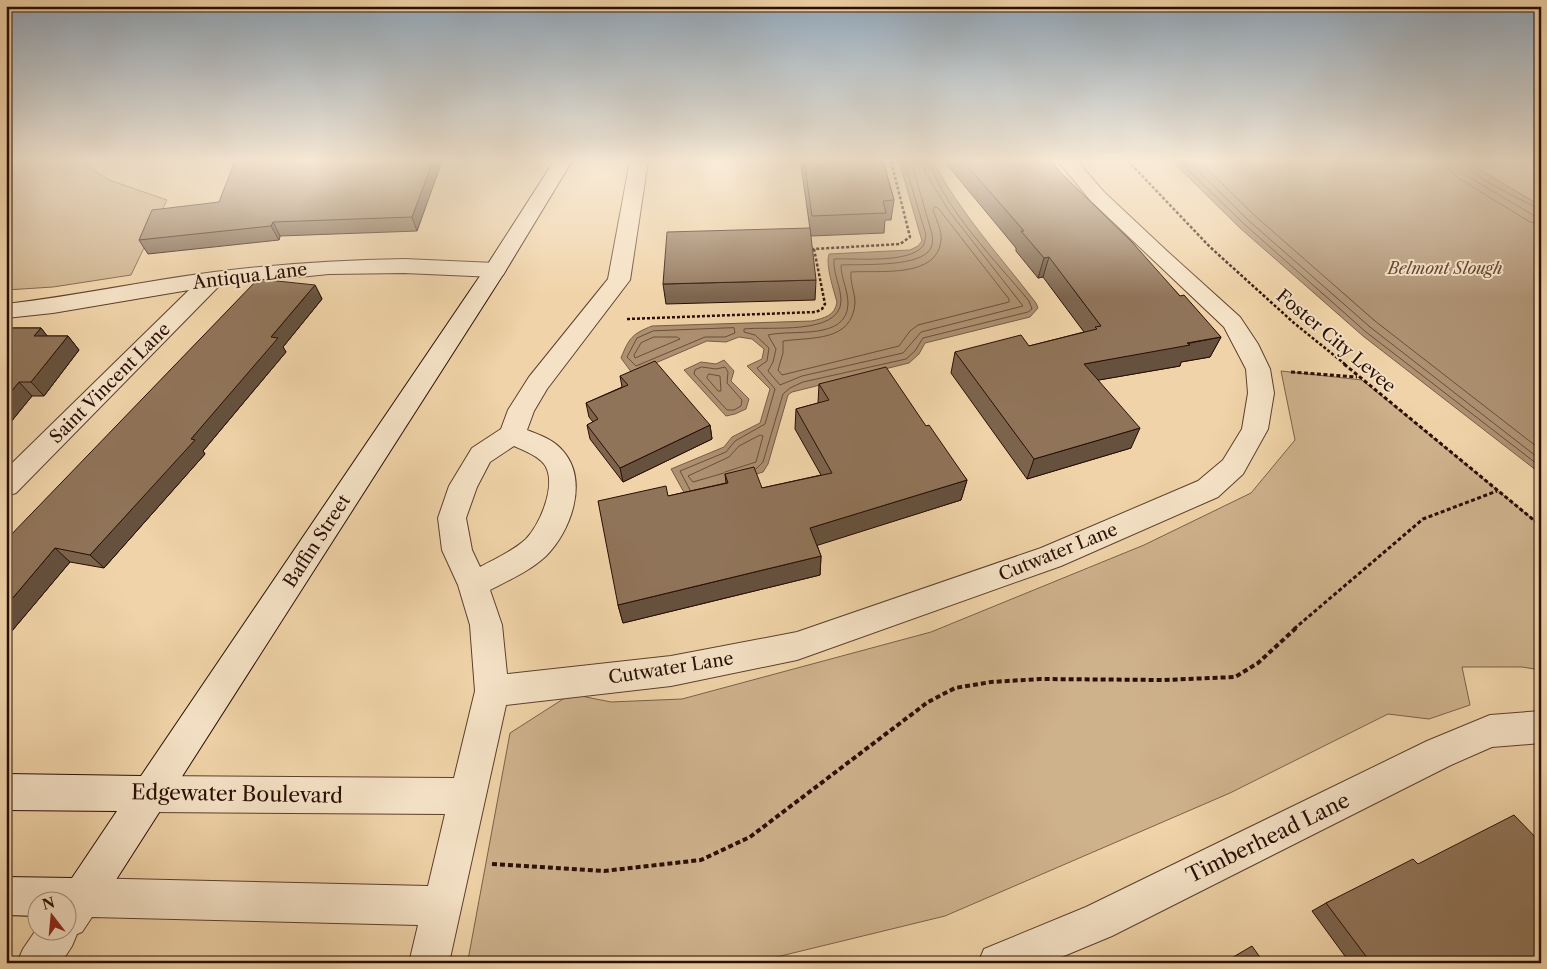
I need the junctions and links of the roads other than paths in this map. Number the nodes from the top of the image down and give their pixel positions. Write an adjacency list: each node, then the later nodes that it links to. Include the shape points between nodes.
1 (535, 206): 4 (street, Baffin Street)
2 (631, 206): 7 (street, via 619,280 538,383 521,410)
3 (1108, 206): 10 (street, Cutwater Lane, via 1232,322 1258,370 1261,394 1255,430 1233,467 1208,489 1051,557 797,646 671,671)
4 (495, 270): 5 (street, Antiqua Lane, via 379,265); 13 (street, Baffin Street)
5 (213, 279): 6 (street, Antiqua Lane); 8 (street, Saint Vincent Lane)
6 (6, 311)
7 (512, 435): 9 (street, via 480,455 463,486 452,518 456,550); 9 (street, via 543,448 557,461 563,475 560,504 548,533 536,547)
8 (6, 486)
9 (473, 585): 10 (street, via 486,625)
10 (492, 691): 14 (street)
11 (1541, 727): 23 (street, Timberhead Lane, via 1490,731 1447,749 1098,922)
12 (6, 792): 13 (street, Edgewater Boulevard)
13 (150, 794): 14 (street, Edgewater Boulevard); 17 (street, Baffin Street)
14 (468, 796): 18 (street)
15 (6, 896): 16 (street)
16 (28, 900)
17 (78, 902)
18 (441, 906): 19 (street); 22 (street)
19 (78, 907)
20 (51, 942): 21 (street)
21 (37, 963)
22 (429, 963)
23 (998, 963)

